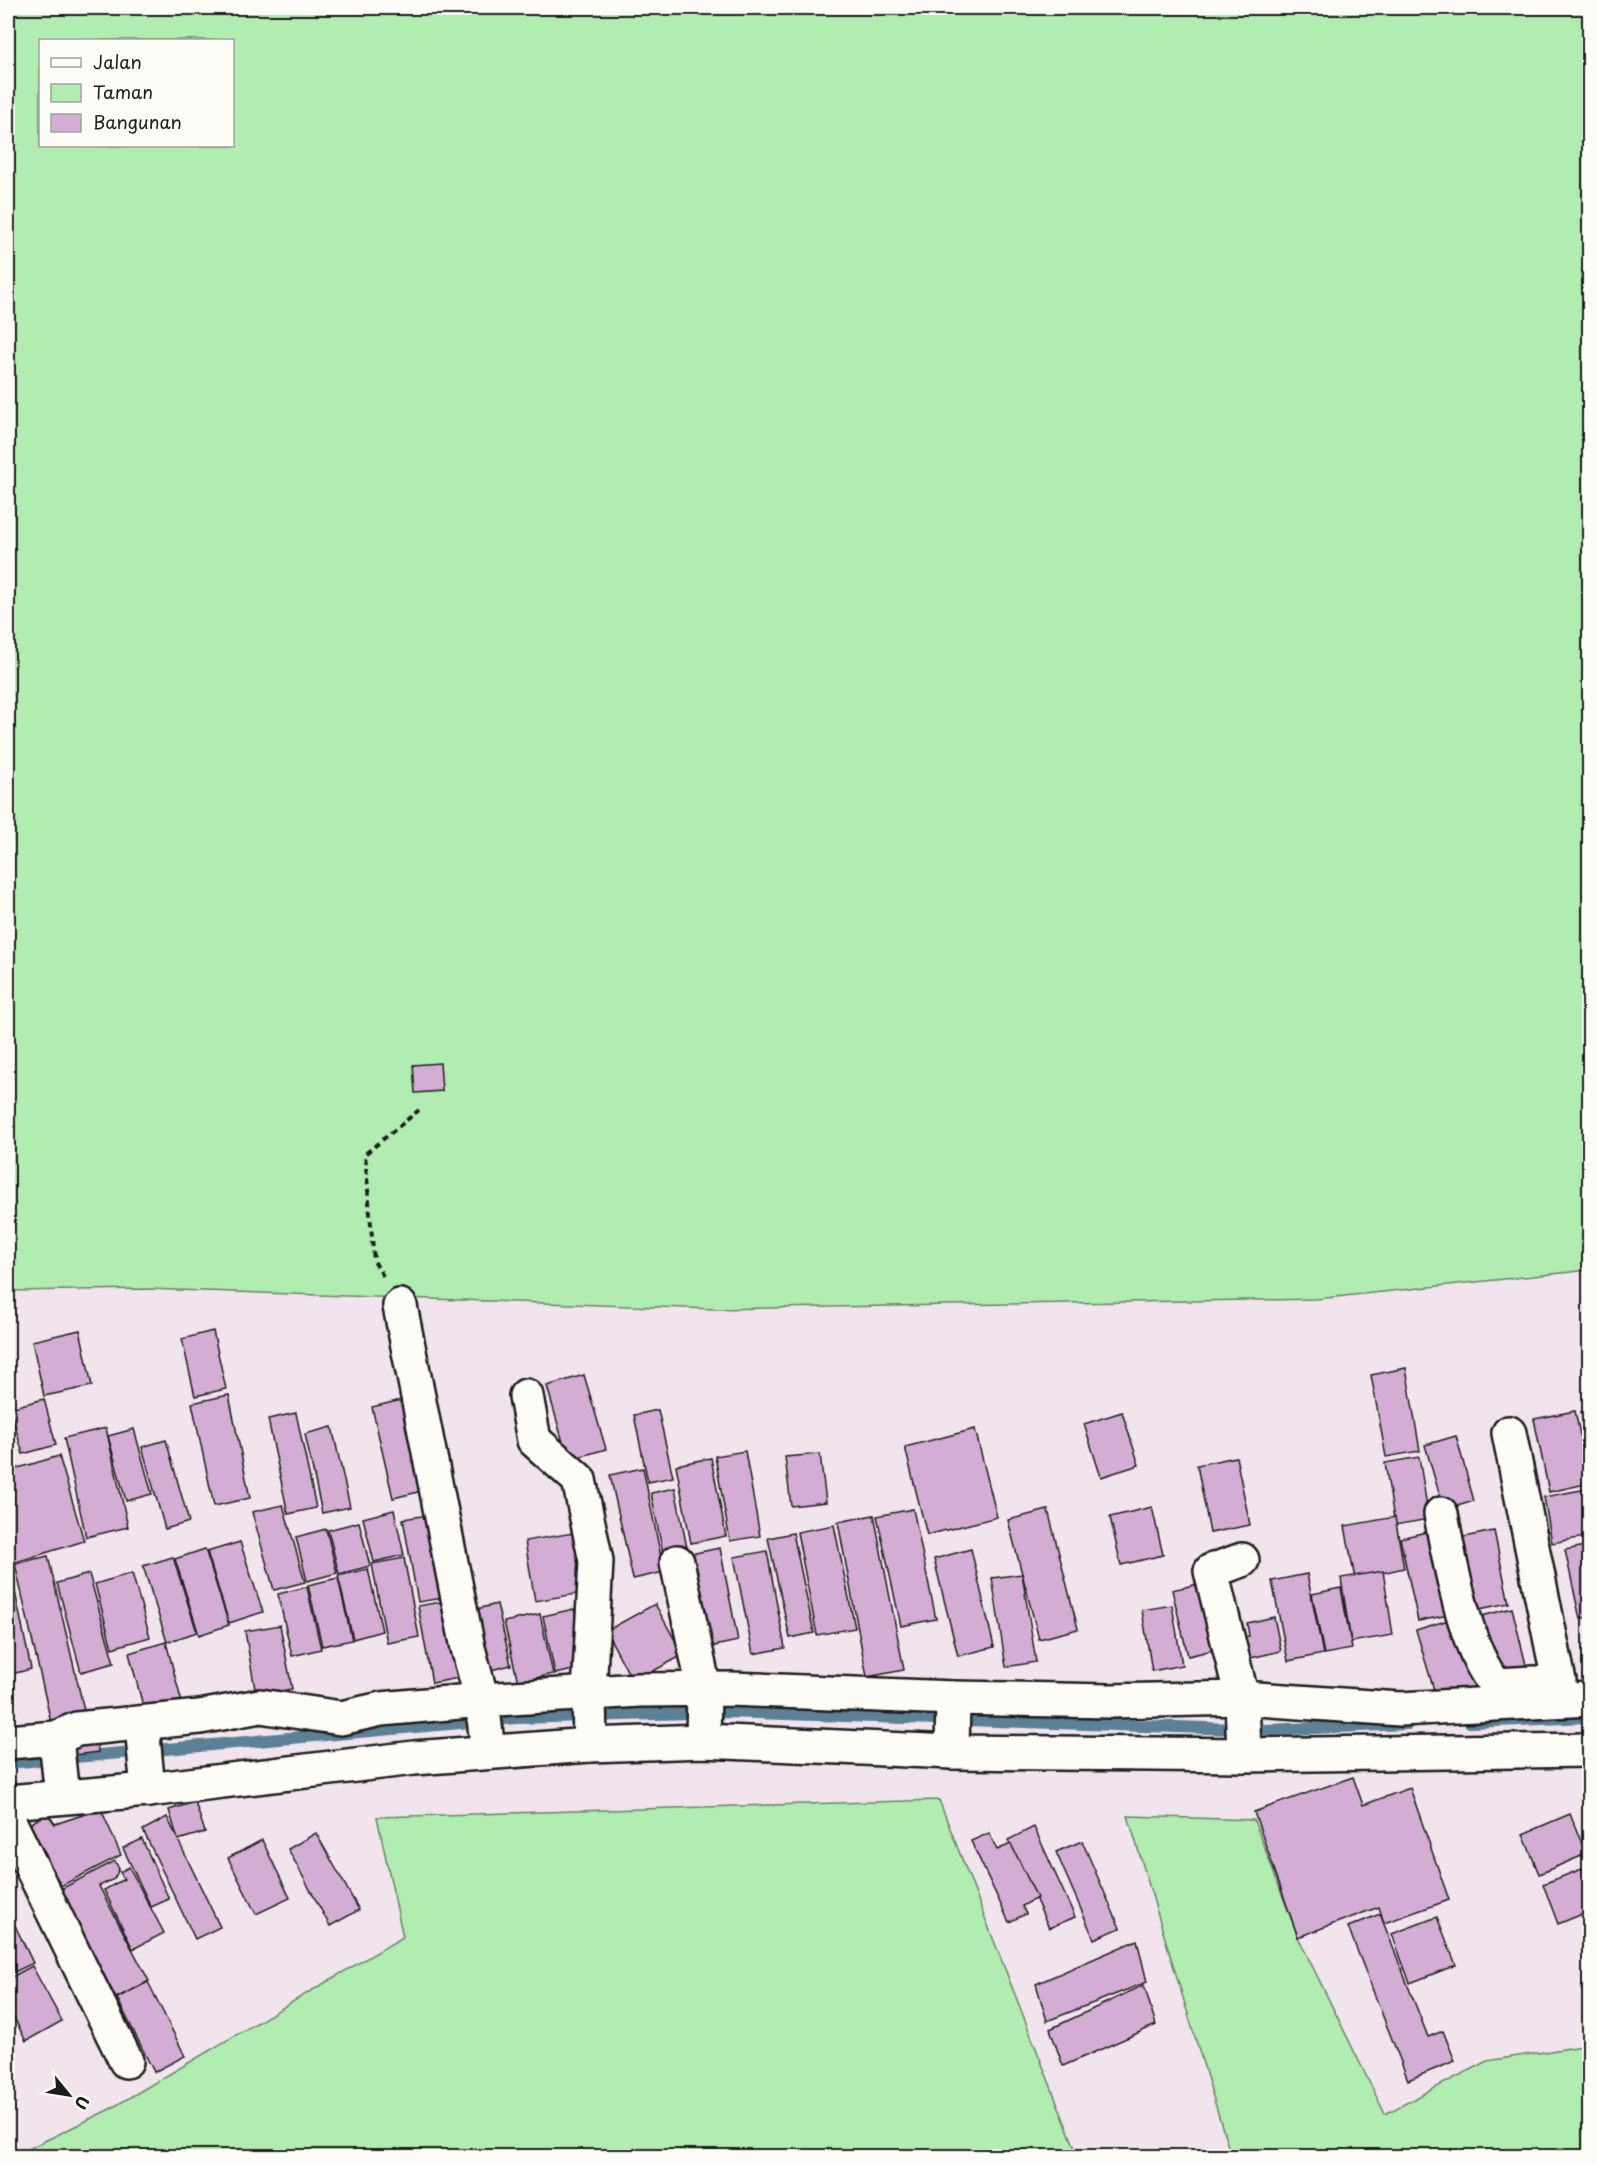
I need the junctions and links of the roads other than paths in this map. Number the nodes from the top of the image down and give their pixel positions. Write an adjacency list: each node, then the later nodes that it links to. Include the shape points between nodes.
1 (400, 1306): 12 (street)
2 (526, 1396): 10 (street, via 534,1440 579,1480 596,1561)
3 (1509, 1433): 7 (street)
4 (1440, 1514): 7 (street, via 1454,1584 1490,1679 1497,1685)
5 (1242, 1560): 13 (street, via 1211,1571)
6 (677, 1562): 9 (street)
7 (1574, 1681)
8 (1590, 1699): 13 (street, via 1401,1709)
9 (717, 1713): 10 (street); 10 (street); 11 (street); 11 (street)
10 (589, 1717): 12 (street); 12 (street)
11 (952, 1724): 13 (street); 13 (street, via 1110,1701)
12 (485, 1725): 14 (street); 14 (street)
13 (1243, 1726): 16 (street)
14 (384, 1734): 17 (street); 17 (street, via 341,1718 260,1706)
15 (8, 1742): 18 (street)
16 (1590, 1750)
17 (144, 1757): 18 (street); 18 (street, via 77,1729)
18 (58, 1766): 19 (street)
19 (8, 1802)
20 (8, 1819): 21 (street)
21 (126, 2061)

